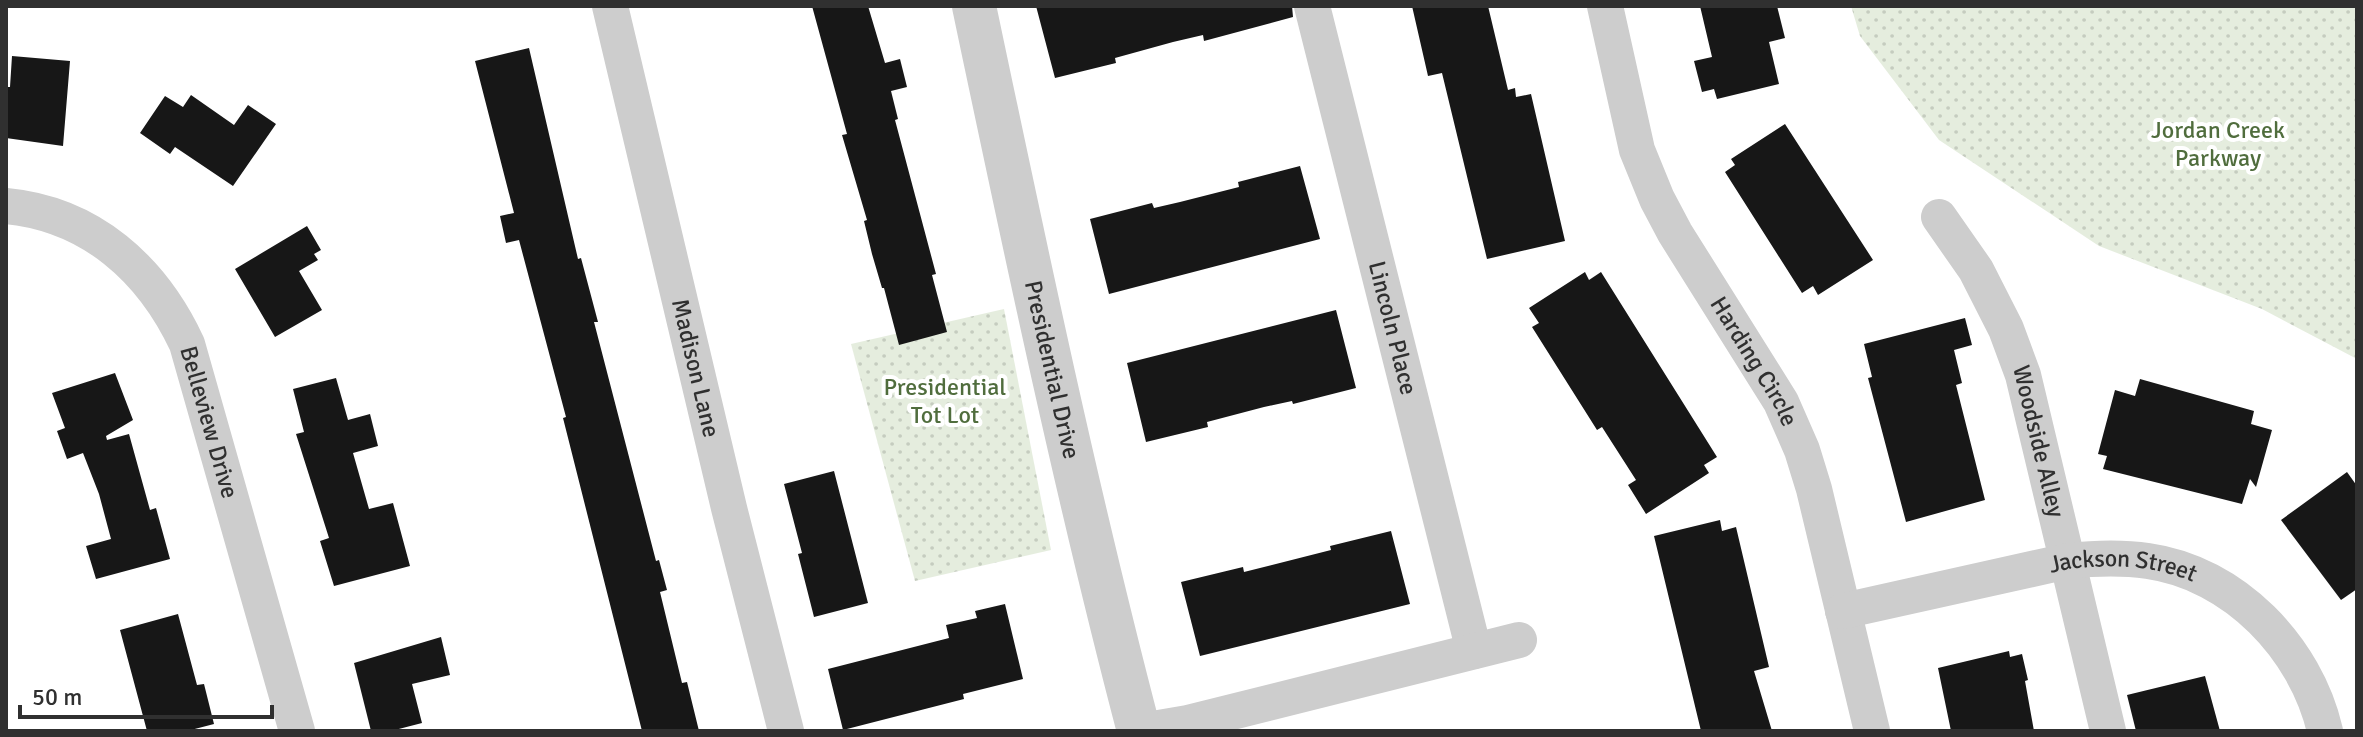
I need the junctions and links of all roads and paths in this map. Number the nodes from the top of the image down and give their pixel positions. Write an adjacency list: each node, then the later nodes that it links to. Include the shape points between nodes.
1 (610, 6): 12 (street, Madison Lane)
2 (974, 6): 13 (street, Presidential Drive, via 1036,296)
3 (1312, 6): 10 (street, Lincoln Place)
4 (1605, 6): 8 (street, Harding Circle, via 1637,150 1675,233 1781,402 1814,489)
5 (6, 206): 11 (street, Belleview Drive, via 47,213 89,231 120,252 174,316 187,344)
6 (1939, 217): 7 (street, Woodside Alley, via 1976,270 2010,341 2032,407)
7 (2068, 561): 8 (street, Jackson Street); 15 (street, Woodside Alley); 16 (street, Jackson Street, via 2151,561 2194,574 2234,596 2292,655 2311,688)
8 (1843, 611): 14 (street, Harding Circle)
9 (1519, 640): 10 (street)
10 (1474, 651): 13 (street)
11 (297, 731)
12 (786, 731)
13 (1140, 731)
14 (1872, 731)
15 (2108, 731)
16 (2325, 731)

